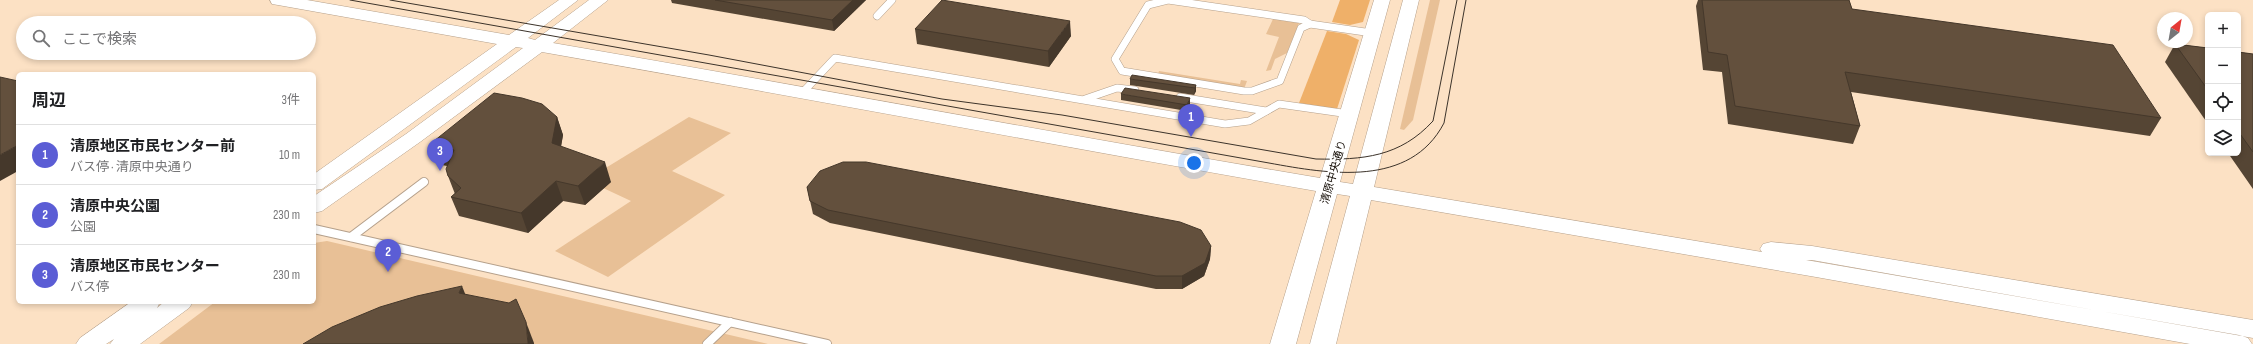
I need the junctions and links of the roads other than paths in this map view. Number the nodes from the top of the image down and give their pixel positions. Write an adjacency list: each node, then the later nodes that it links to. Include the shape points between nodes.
1 (278, 0): 10 (street)
2 (570, 0): 10 (street)
3 (600, 0): 11 (street)
4 (892, 0): 7 (lane)
5 (1382, 0): 9 (street, 清原中央通り)
6 (1411, 0): 21 (street)
7 (877, 16)
8 (1310, 24): 8 (lane, via 1301,28 1280,81 1252,91 1122,71 1115,59 1148,5 1168,0 1304,20); 9 (lane)
9 (1372, 34): 17 (street, 清原中央通り)
10 (512, 41): 11 (street); 19 (street)
11 (539, 46): 12 (street); 22 (street)
12 (802, 92): 15 (lane, via 835,58); 20 (street, via 1059,140)
13 (1142, 92): 15 (lane, via 1117,88)
14 (1173, 96): 16 (lane)
15 (1083, 100): 16 (lane, via 1225,124 1249,121)
16 (1266, 111): 17 (lane, via 1273,106 1284,104)
17 (1349, 114): 20 (street, 清原中央通り)
18 (424, 182): 25 (lane)
19 (316, 183)
20 (1329, 186): 21 (street); 34 (street, 清原中央通り)
21 (1361, 192): 24 (street); 35 (street)
22 (316, 205)
23 (316, 230): 25 (lane)
24 (1594, 231): 29 (street, via 1812,253); 36 (street)
25 (351, 237): 28 (lane)
26 (145, 304): 30 (street)
27 (178, 304): 31 (street)
28 (730, 322): 32 (lane); 33 (lane)
29 (2253, 329)
30 (89, 344)
31 (123, 344)
32 (708, 344)
33 (827, 344)
34 (1284, 344)
35 (1323, 344)
36 (2239, 344)

